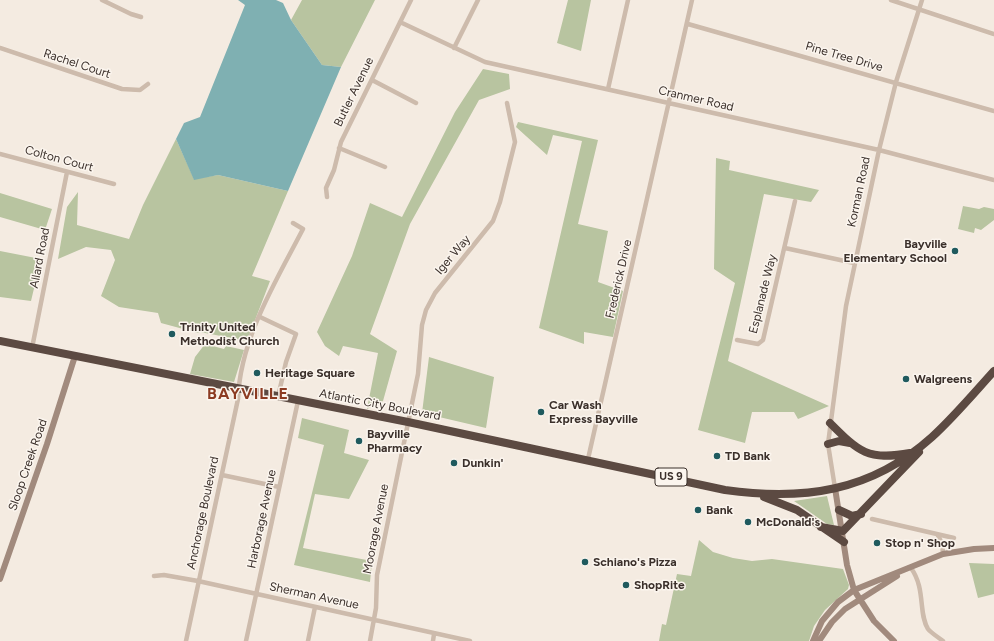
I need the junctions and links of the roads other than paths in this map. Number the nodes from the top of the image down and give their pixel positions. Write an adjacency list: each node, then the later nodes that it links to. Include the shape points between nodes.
1 (102, 0): 9 (street)
2 (411, 0): 10 (street, Butler Avenue)
3 (478, 0): 14 (street)
4 (628, 0): 18 (street)
5 (692, 0): 11 (street, Frederick Drive)
6 (891, 0): 8 (street)
7 (922, 0): 8 (street, Korman Road)
8 (918, 9): 12 (street); 16 (street, Korman Road)
9 (141, 17)
10 (400, 22): 14 (street, Cranmer Road); 15 (street, Butler Avenue)
11 (688, 24): 16 (street, Pine Tree Drive); 21 (street, Frederick Drive)
12 (994, 34)
13 (0, 48): 17 (street, Rachel Court, via 122,89 140,90)
14 (454, 48): 18 (street, Cranmer Road, via 485,62)
15 (372, 80): 19 (street); 23 (street, Butler Avenue)
16 (896, 82): 22 (street, Pine Tree Drive); 24 (street, Korman Road)
17 (148, 84)
18 (608, 89): 21 (street, Cranmer Road)
19 (416, 103)
20 (507, 103): 44 (street, Iger Way, via 515,142 500,202 489,227 429,302 422,326 418,374)
21 (670, 103): 24 (street, Cranmer Road); 50 (street, Frederick Drive)
22 (994, 111)
23 (339, 148): 26 (street); 30 (street, Butler Avenue, via 334,170 326,188)
24 (879, 150): 28 (street, Cranmer Road); 34 (street, Korman Road)
25 (0, 154): 27 (street, Colton Court)
26 (385, 167)
27 (68, 172): 29 (street, Colton Court); 38 (street, Allard Road)
28 (994, 180)
29 (114, 184)
30 (327, 197)
31 (795, 201): 33 (street, Esplanade Way)
32 (294, 223): 35 (street, via 303,229)
33 (785, 248): 34 (street, Esplanade Way); 36 (street, Esplanade Way, via 763,340 758,344)
34 (854, 263): 45 (street, Korman Road)
35 (260, 317): 41 (street, via 248,347); 42 (street, via 296,334)
36 (737, 340)
37 (0, 341): 38 (highway, Atlantic City Boulevard / US 9)
38 (32, 348): 39 (highway, Atlantic City Boulevard / US 9)
39 (75, 356): 41 (highway, Atlantic City Boulevard / US 9); 67 (street, Sloop Creek Road)
40 (994, 371): 46 (highway, US 9)
41 (238, 389): 42 (highway, Atlantic City Boulevard / US 9); 51 (street, Anchorage Boulevard)
42 (278, 397): 43 (highway, Atlantic City Boulevard / US 9)
43 (298, 401): 44 (highway, Atlantic City Boulevard / US 9); 52 (street, Harborage Avenue)
44 (408, 422): 50 (highway, Atlantic City Boulevard / US 9); 73 (street, Moorage Avenue, via 377,575)
45 (830, 424): 47 (highway); 48 (street, Korman Road)
46 (932, 437): 49 (highway, US 9); 56 (highway)
47 (850, 443): 48 (highway, via 839,441); 49 (highway, via 865,453 877,456 890,457)
48 (828, 444): 53 (street, Korman Road)
49 (913, 452): 53 (highway, US 9, via 874,476)
50 (588, 459): 54 (highway, Atlantic City Boulevard / US 9, via 725,490)
51 (222, 475): 52 (street); 68 (street, Anchorage Boulevard)
52 (279, 487): 70 (street, Harborage Avenue)
53 (835, 488): 54 (highway, US 9, via 789,494); 55 (street)
54 (755, 494): 58 (highway, via 788,506)
55 (839, 510): 56 (highway, via 852,516); 59 (street)
56 (861, 514): 59 (highway)
57 (872, 519): 60 (street)
58 (821, 526): 59 (highway); 62 (highway)
59 (843, 531): 62 (street)
60 (937, 534): 61 (street); 64 (street, via 942,543)
61 (954, 538)
62 (844, 542): 69 (street)
63 (994, 548): 64 (street)
64 (943, 554): 65 (street)
65 (909, 569): 69 (street); 71 (street); 84 (street, via 919,582 928,629)
66 (154, 576): 68 (street, Sherman Avenue, via 164,574)
67 (0, 579)
68 (198, 581): 70 (street, Sherman Avenue); 75 (street, Anchorage Boulevard)
69 (854, 590): 71 (street); 81 (street, via 838,602 822,621)
70 (257, 595): 72 (street, Sherman Avenue); 76 (street, Harborage Avenue)
71 (859, 599): 82 (street, via 832,622); 83 (street, via 874,621)
72 (315, 607): 73 (street, Sherman Avenue); 77 (street)
73 (374, 619): 74 (street, Sherman Avenue); 78 (street, Moorage Avenue)
74 (434, 634): 79 (street); 80 (street, Sherman Avenue)
75 (186, 641)
76 (246, 641)
77 (308, 641)
78 (370, 641)
79 (433, 641)
80 (470, 641)
81 (813, 641)
82 (819, 641)
83 (894, 641)
84 (943, 641)

